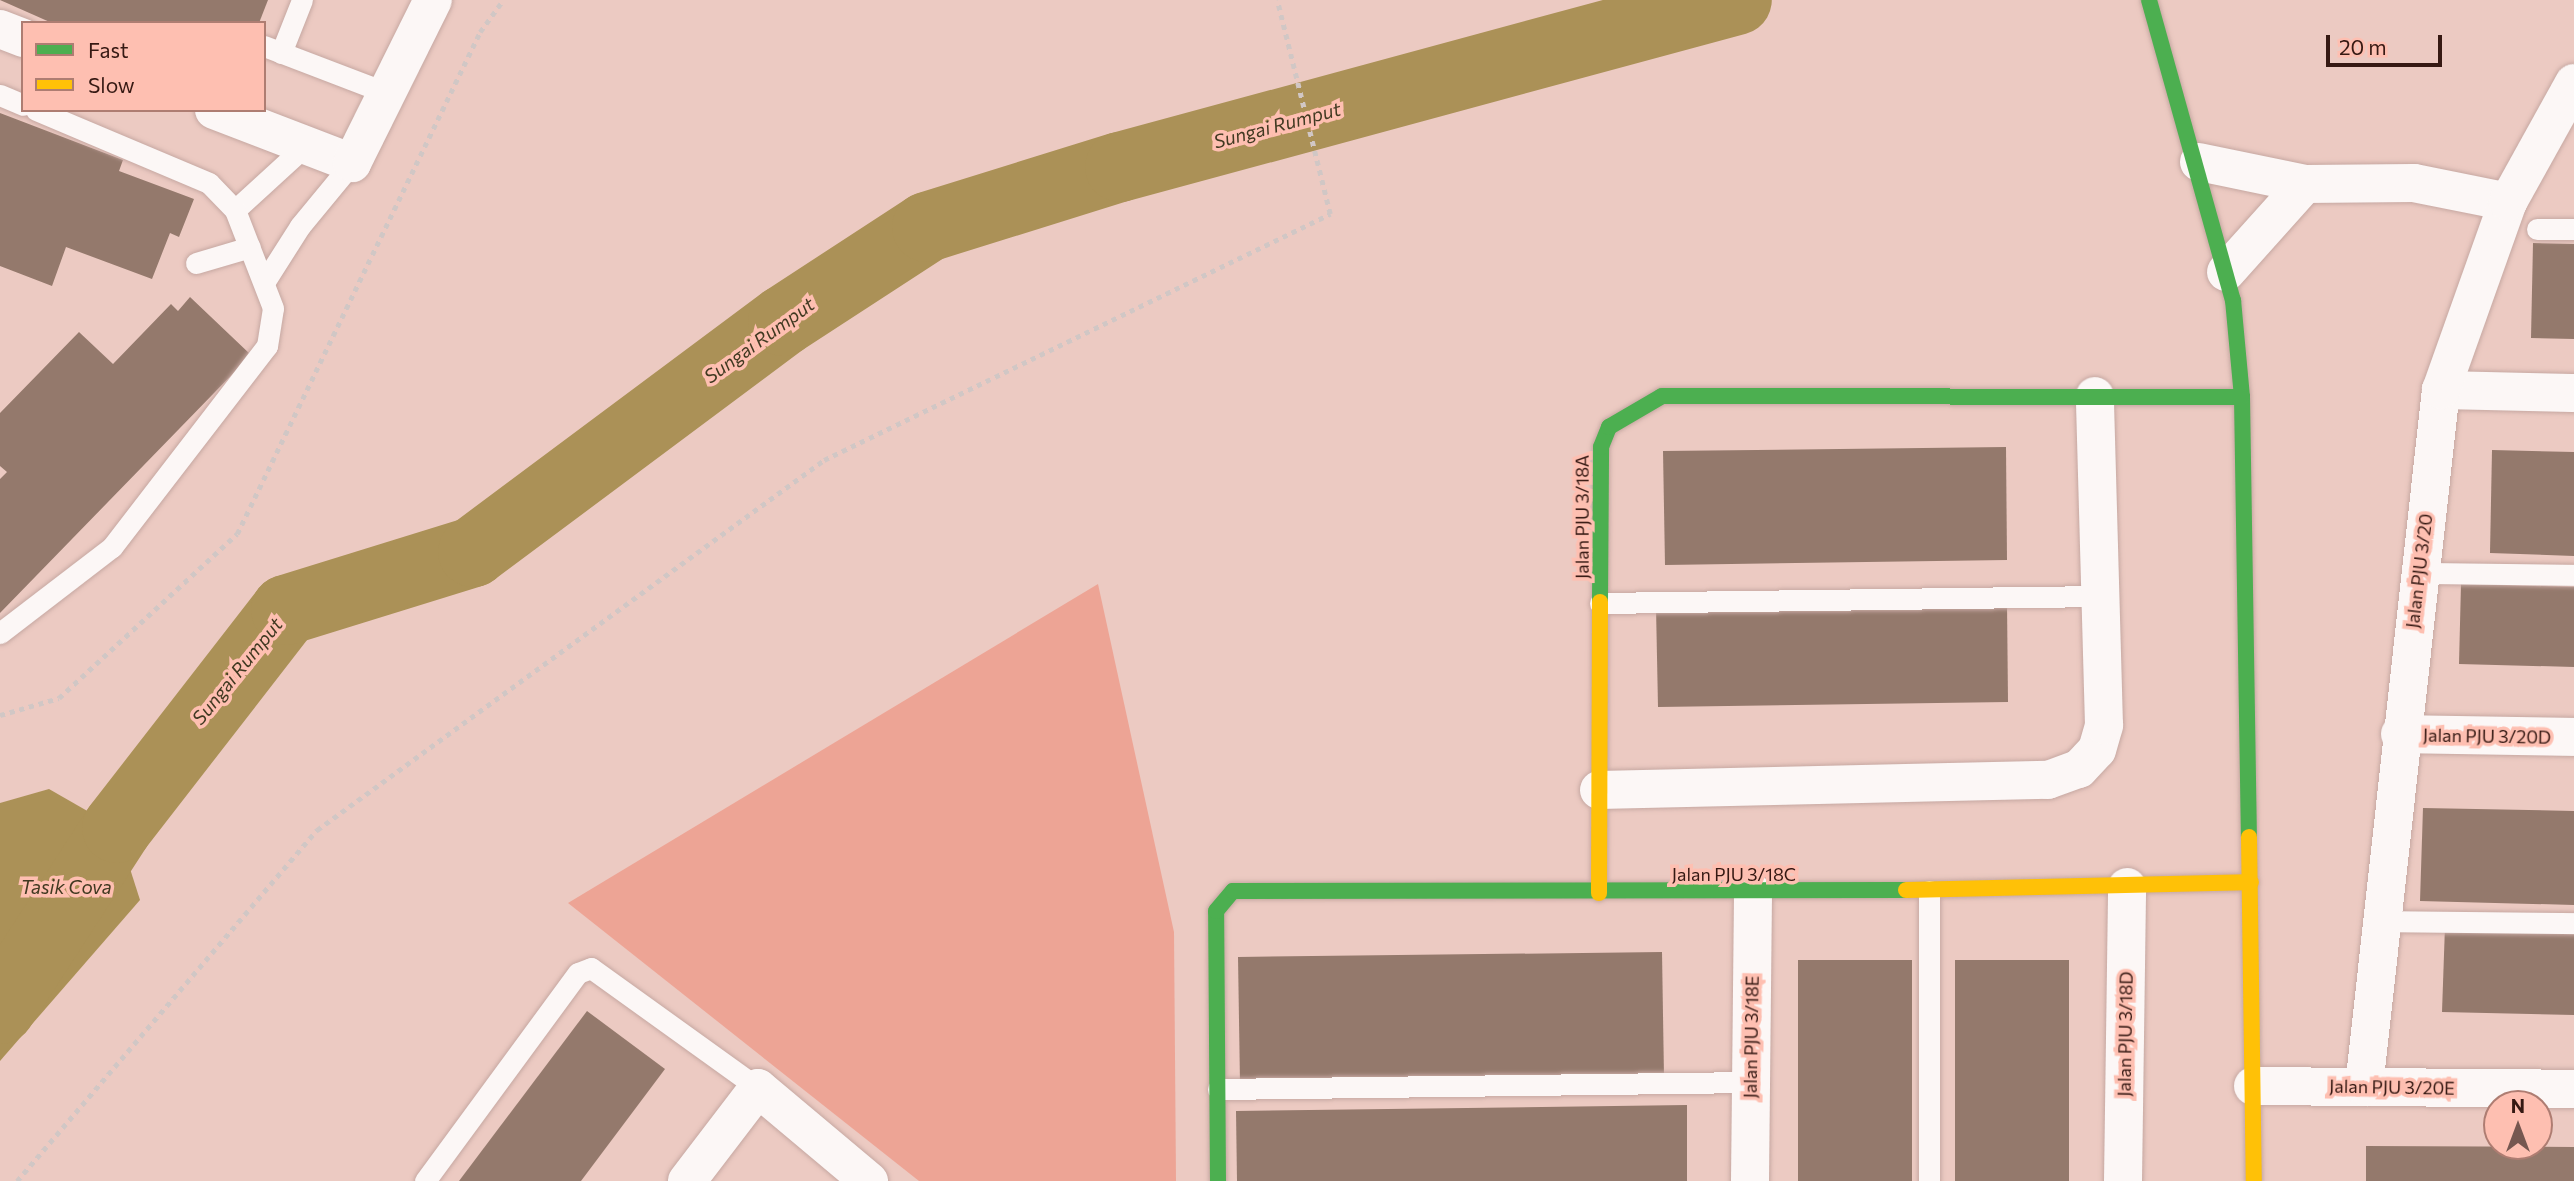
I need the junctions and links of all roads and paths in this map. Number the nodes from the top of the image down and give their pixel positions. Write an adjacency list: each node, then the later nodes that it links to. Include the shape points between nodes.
1 (302, 0): 8 (lane)
2 (433, 0): 10 (street)
3 (503, 0): 36 (path, via 480,32 237,534 59,698)
4 (1276, 0): 53 (path, via 1330,214 824,460 317,830)
5 (2148, 0): 16 (street)
6 (0, 29): 7 (street)
7 (21, 37)
8 (273, 50): 10 (lane)
9 (2574, 83): 19 (street, Jalan PJU 3/20)
10 (387, 93): 17 (street)
11 (0, 95): 12 (lane)
12 (21, 104)
13 (41, 112): 20 (lane, via 209,183)
14 (219, 112): 15 (street)
15 (306, 145): 17 (street); 20 (lane)
16 (2199, 162): 18 (street); 25 (street)
17 (352, 163): 26 (lane, via 300,226)
18 (2305, 184): 19 (street, via 2414,183); 25 (street)
19 (2508, 202): 27 (street, Jalan PJU 3/20)
20 (235, 209): 23 (lane)
21 (2536, 229): 22 (lane)
22 (2574, 229)
23 (250, 247): 24 (lane); 26 (lane)
24 (196, 263)
25 (2226, 272): 30 (street)
26 (265, 281): 35 (lane, via 273,308 267,346 112,547)
27 (2441, 390): 28 (street); 31 (street, Jalan PJU 3/20)
28 (2574, 393)
29 (2095, 396): 30 (street, Jalan PJU 3/18A); 33 (street); 34 (street, Jalan PJU 3/18A, via 1661,396 1609,428 1601,447)
30 (2242, 397): 40 (street)
31 (2419, 573): 32 (lane); 37 (street, Jalan PJU 3/20)
32 (2574, 575)
33 (2101, 596): 34 (lane); 39 (street, via 2104,725 2097,750 2079,769 2048,780)
34 (1601, 603): 39 (street, Jalan PJU 3/18A)
35 (0, 634)
36 (0, 715)
37 (2400, 734): 38 (street, Jalan PJU 3/20D); 45 (street, Jalan PJU 3/20)
38 (2574, 737)
39 (1599, 790): 43 (street, Jalan PJU 3/18A)
40 (2251, 882): 41 (street, Jalan PJU 3/18C); 48 (street)
41 (2127, 887): 42 (street, Jalan PJU 3/18C); 60 (street, Jalan PJU 3/18D)
42 (1929, 891): 44 (street, Jalan PJU 3/18C); 59 (lane)
43 (1599, 893): 44 (street, Jalan PJU 3/18C); 51 (street, Jalan PJU 3/18C, via 1233,891 1216,911)
44 (1753, 893): 47 (street, Jalan PJU 3/18E)
45 (2381, 921): 46 (lane); 49 (street, Jalan PJU 3/20)
46 (2574, 923)
47 (1751, 1082): 51 (lane); 58 (street, Jalan PJU 3/18E)
48 (2253, 1086): 49 (street, Jalan PJU 3/20E); 61 (street)
49 (2364, 1087): 52 (street, Jalan PJU 3/20E)
50 (758, 1088): 54 (lane, via 591,968 578,973); 55 (street); 56 (street)
51 (1218, 1089): 57 (street)
52 (2574, 1089)
53 (17, 1181)
54 (425, 1181)
55 (687, 1181)
56 (869, 1181)
57 (1218, 1181)
58 (1750, 1181)
59 (1929, 1181)
60 (2123, 1181)
61 (2254, 1181)

